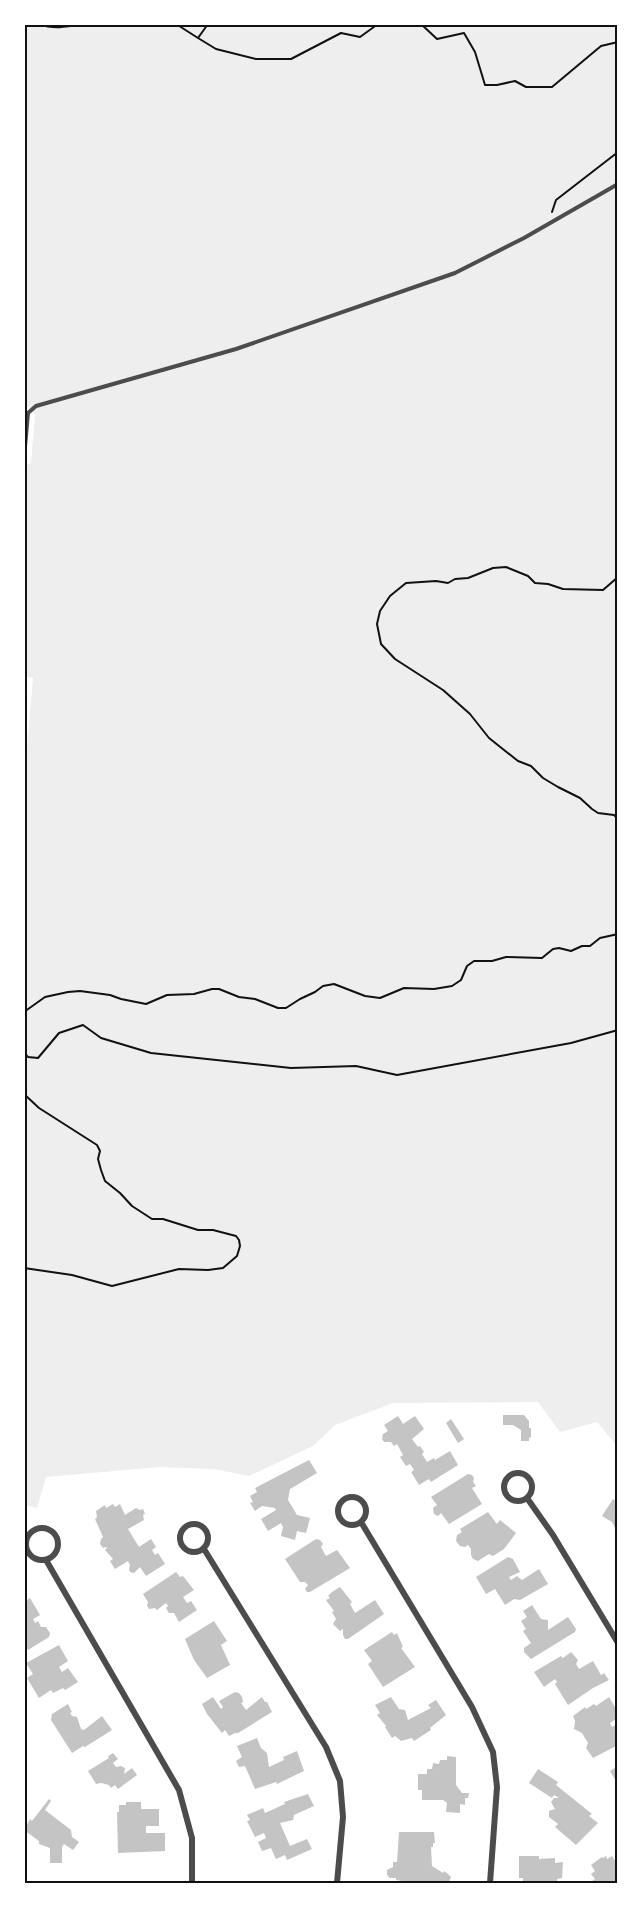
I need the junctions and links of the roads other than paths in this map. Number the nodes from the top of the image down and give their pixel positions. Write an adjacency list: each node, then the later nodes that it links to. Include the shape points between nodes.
1 (618, 184): 2 (lane, via 455,273 236,349 36,406 28,413)
2 (24, 458)
3 (527, 1498): 3 (street, via 533,1488 530,1478 520,1472 509,1475 504,1485 507,1496 516,1501); 7 (street)
4 (361, 1522): 4 (street, via 366,1512 363,1501 353,1496 343,1499 337,1509 340,1520 350,1525); 10 (street, via 472,1707 493,1752 497,1787)
5 (204, 1549): 5 (street, via 209,1539 206,1529 196,1523 185,1526 180,1536 183,1547 193,1552); 9 (street, via 327,1747 340,1781 343,1817)
6 (46, 1560): 6 (street, via 57,1551 57,1537 46,1528 36,1529 28,1536 26,1546 35,1559); 8 (street, via 179,1790 192,1838)
7 (618, 1642)
8 (192, 1883)
9 (337, 1883)
10 (490, 1883)

